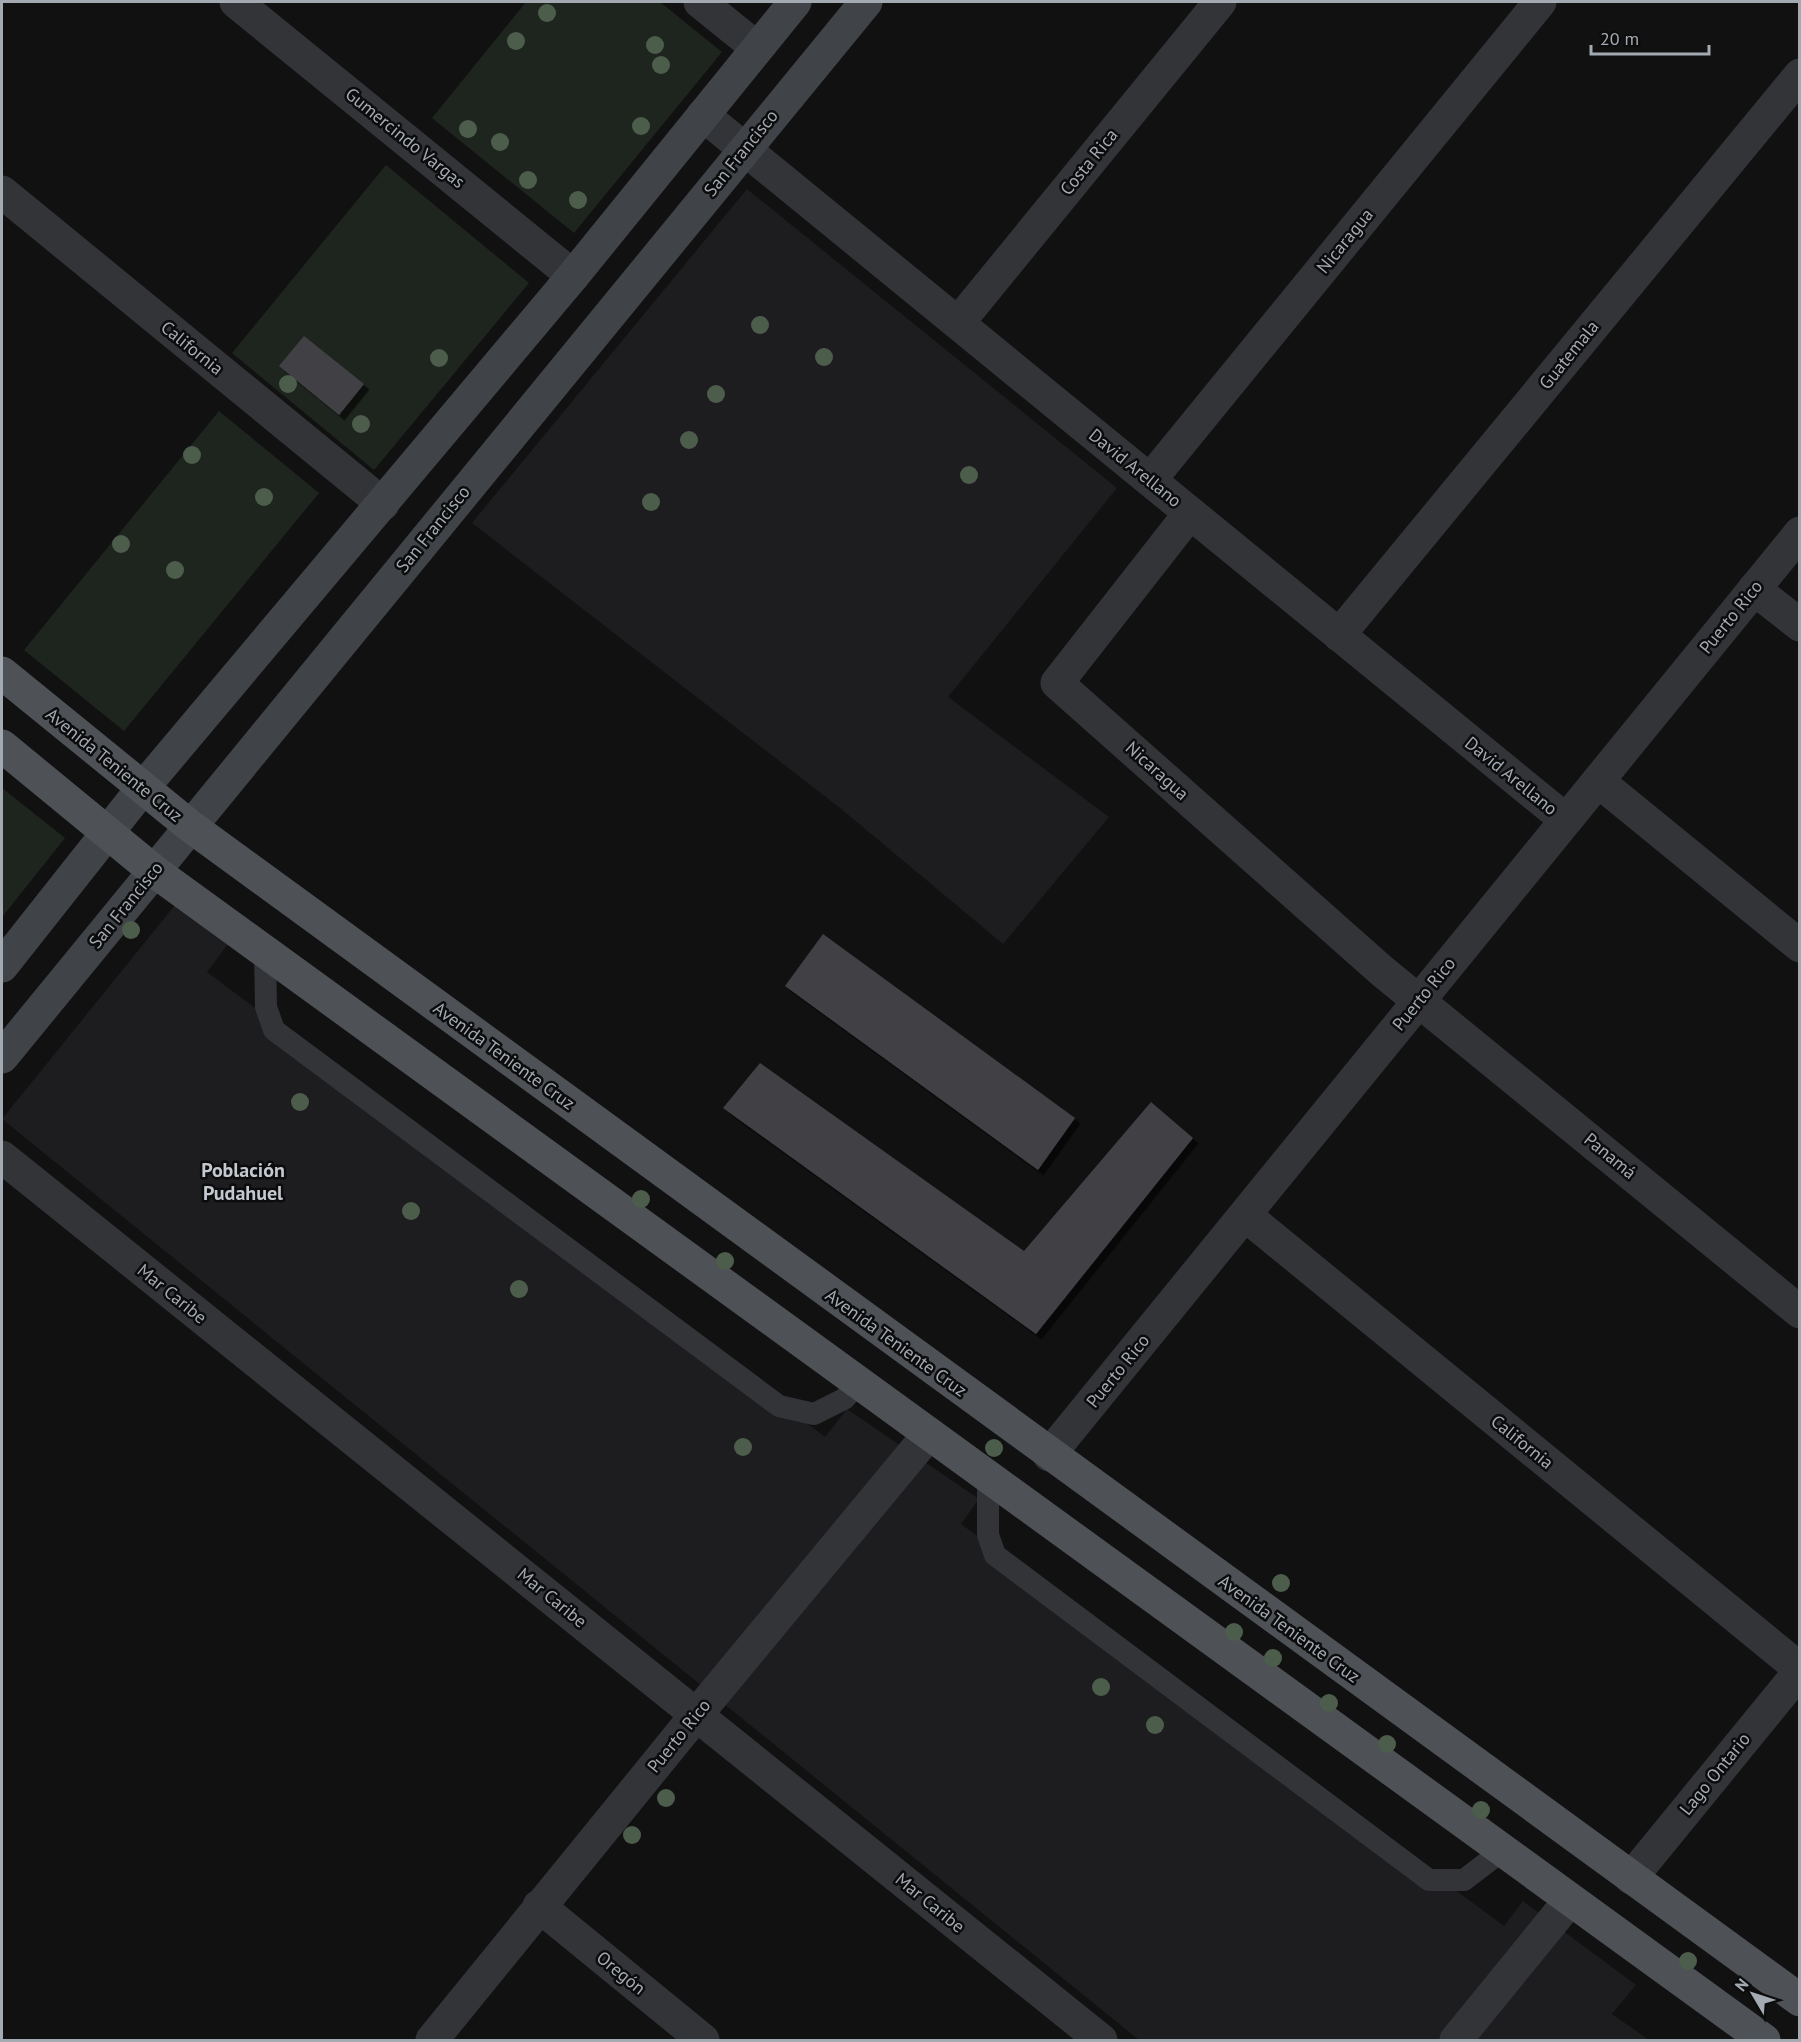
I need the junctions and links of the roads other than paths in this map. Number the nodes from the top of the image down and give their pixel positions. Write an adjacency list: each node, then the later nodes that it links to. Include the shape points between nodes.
1 (236, 2): 12 (street, Gumercindo Vargas)
2 (700, 2): 7 (street)
3 (795, 2): 7 (main road)
4 (866, 2): 10 (main road, San Francisco)
5 (1220, 2): 13 (street, Costa Rica)
6 (1540, 2): 14 (street, Nicaragua)
7 (758, 48): 9 (main road)
8 (1800, 75): 20 (street, Guatemala)
9 (703, 115): 10 (street, David Arellano); 12 (main road)
10 (745, 149): 13 (street, David Arellano); 26 (main road, San Francisco)
11 (2, 192): 15 (street, California)
12 (573, 276): 15 (main road)
13 (958, 323): 14 (street, David Arellano)
14 (1150, 480): 16 (street, David Arellano)
15 (383, 504): 24 (main road)
16 (1190, 513): 20 (street, David Arellano); 32 (street, Nicaragua, via 1057,683)
17 (1800, 533): 18 (street, Puerto Rico)
18 (1754, 589): 19 (street); 23 (street, Puerto Rico)
19 (1800, 626)
20 (1339, 635): 25 (street, David Arellano)
21 (2, 673): 24 (main road, Avenida Teniente Cruz)
22 (2, 746): 27 (main road)
23 (1598, 781): 25 (street, Puerto Rico); 29 (street)
24 (142, 789): 26 (main road, Avenida Teniente Cruz); 27 (main road)
25 (1566, 820): 32 (street, Puerto Rico)
26 (190, 826): 28 (main road, San Francisco); 39 (main road, Avenida Teniente Cruz)
27 (107, 834): 28 (main road); 31 (main road)
28 (154, 871): 30 (main road); 33 (main road, San Francisco)
29 (1800, 946)
30 (265, 951): 37 (main road); 37 (lane, via 266,1007 274,1030 780,1406 814,1414 843,1399)
31 (2, 966)
32 (1420, 1000): 35 (street, Puerto Rico); 36 (street, Panamá)
33 (2, 1057)
34 (2, 1157): 42 (street, Mar Caribe)
35 (1245, 1215): 39 (street, Puerto Rico); 41 (street, California)
36 (1800, 1312)
37 (859, 1383): 38 (main road)
38 (929, 1434): 40 (main road); 42 (street, Puerto Rico)
39 (1050, 1455): 44 (main road, Avenida Teniente Cruz)
40 (988, 1477): 43 (main road); 43 (lane, via 988,1535 994,1555 1429,1880 1464,1880)
41 (1800, 1670): 44 (street, Lago Ontario)
42 (697, 1714): 46 (street, Puerto Rico); 50 (street, Mar Caribe)
43 (1502, 1851): 45 (main road)
44 (1630, 1878): 47 (main road, Avenida Teniente Cruz)
45 (1569, 1900): 51 (street); 52 (main road)
46 (539, 1906): 48 (street, Puerto Rico); 49 (street, Oregón)
47 (1800, 2000)
48 (432, 2040)
49 (703, 2040)
50 (1101, 2040)
51 (1456, 2040)
52 (1764, 2040)

